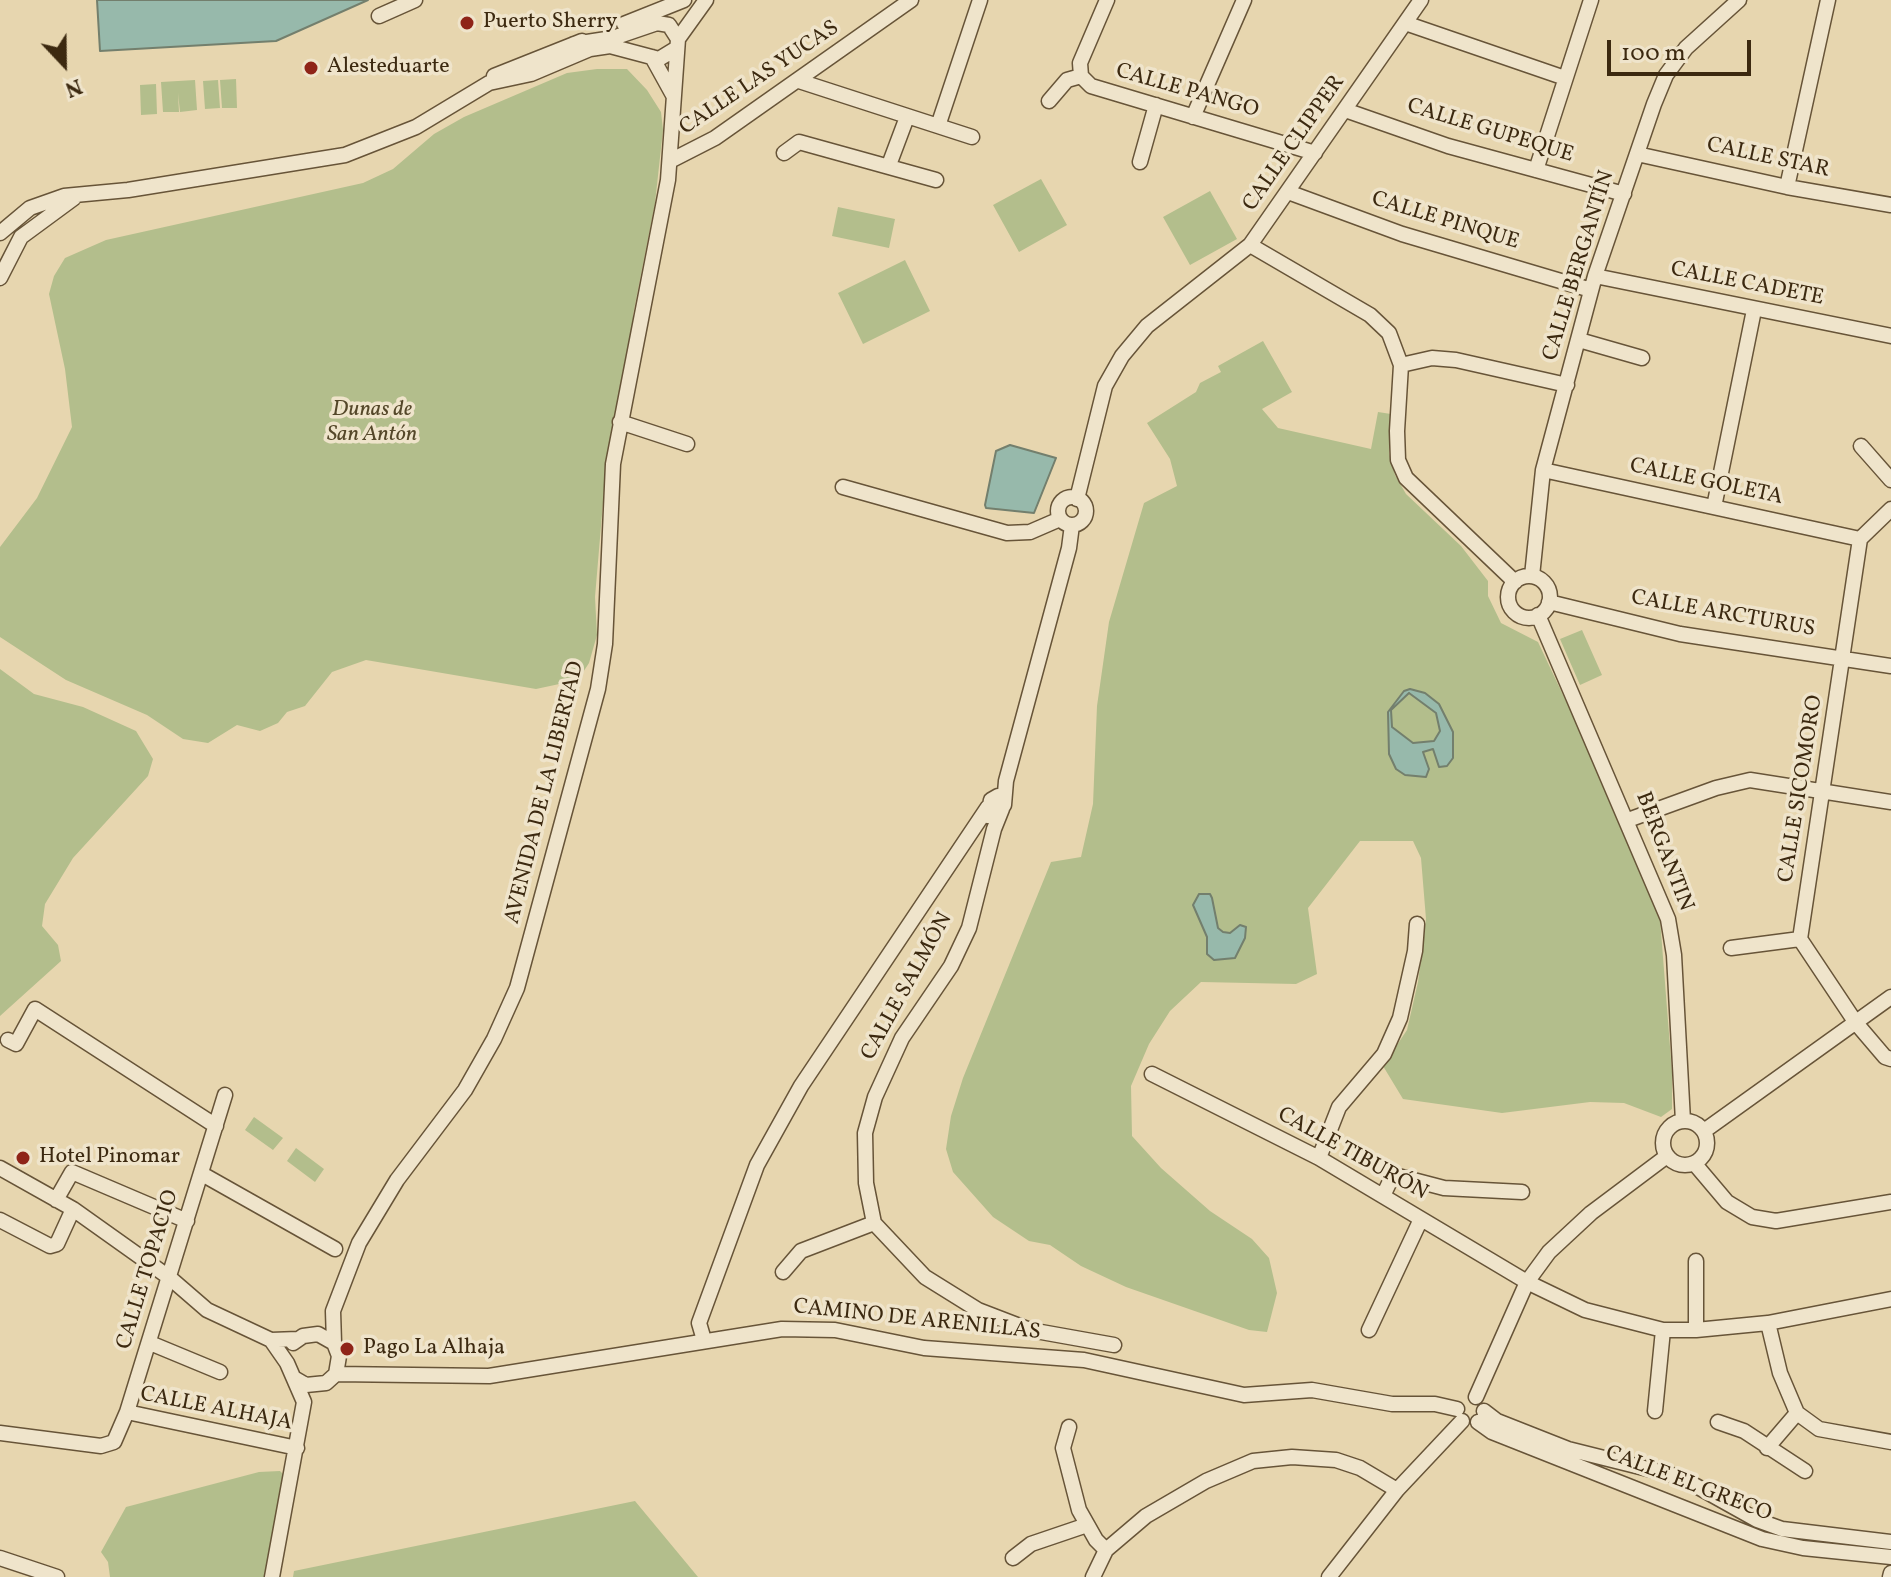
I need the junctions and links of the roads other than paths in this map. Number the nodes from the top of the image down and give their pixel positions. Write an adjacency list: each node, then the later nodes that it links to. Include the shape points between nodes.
1 (415, 0): 13 (street)
2 (684, 0): 16 (street)
3 (698, 0): 15 (street)
4 (706, 0): 17 (street)
5 (911, 0): 21 (street, CALLE LAS YUCAS)
6 (980, 0): 29 (street)
7 (1107, 0): 19 (street, CALLE PANGO, via 1080,63)
8 (1244, 0): 28 (street)
9 (1421, 0): 14 (street, CALLE CLIPPER)
10 (1591, 0): 20 (street)
11 (1739, 0): 33 (street, CALLE BERGANTÍN, via 1686,48 1666,75)
12 (1828, 0): 39 (street)
13 (379, 16)
14 (1405, 23): 20 (street); 26 (street, CALLE CLIPPER)
15 (654, 24): 16 (street); 17 (street, via 669,25); 18 (street, via 642,44)
16 (574, 44): 23 (street, via 497,74)
17 (677, 44): 18 (street, via 666,58); 22 (street, AVENIDA DE LA LIBERTAD)
18 (651, 56): 22 (street); 23 (street, via 598,47)
19 (1081, 76): 24 (street, via 1067,80); 25 (street, CALLE PANGO, via 1091,86)
20 (1565, 78): 37 (street)
21 (799, 81): 27 (street); 34 (street, CALLE LAS YUCAS, via 696,150)
22 (673, 95): 34 (street, AVENIDA DE LA LIBERTAD)
23 (464, 96): 42 (street, via 416,127 345,155)
24 (1049, 101)
25 (1156, 105): 28 (street, CALLE PANGO); 35 (street)
26 (1345, 110): 32 (street, CALLE CLIPPER); 37 (street, CALLE GUPEQUE)
27 (907, 117): 29 (street); 36 (street)
28 (1193, 117): 32 (street, CALLE PANGO)
29 (938, 126): 30 (street)
30 (972, 137)
31 (784, 153): 36 (street, via 799,142)
32 (1315, 153): 40 (street, CALLE CLIPPER)
33 (1637, 154): 39 (street, CALLE STAR); 41 (street, CALLE BERGANTÍN)
34 (670, 161): 56 (street, AVENIDA DE LA LIBERTAD)
35 (1140, 162)
36 (889, 165): 38 (street)
37 (1536, 170): 41 (street, CALLE GUPEQUE)
38 (936, 180)
39 (1787, 187): 43 (street, CALLE STAR)
40 (1288, 192): 47 (street, CALLE CLIPPER); 49 (street, CALLE PINQUE, via 1402,234)
41 (1624, 194): 49 (street, CALLE BERGANTÍN)
42 (78, 196): 44 (street, via 42,202); 48 (street, via 21,237)
43 (1891, 205)
44 (20, 217): 45 (street); 46 (street)
45 (0, 233)
46 (0, 245)
47 (1250, 245): 54 (street, CALLE CLIPPER, via 1370,315 1389,333); 62 (street, via 1147,326 1122,356 1105,386)
48 (0, 278)
49 (1593, 283): 50 (street, CALLE CADETE); 52 (street, CALLE BERGANTÍN)
50 (1754, 310): 51 (street, CALLE CADETE); 63 (street)
51 (1891, 336)
52 (1579, 340): 53 (street); 55 (street, CALLE BERGANTÍN)
53 (1642, 358)
54 (1401, 365): 55 (street, via 1432,358 1456,360); 68 (street, CALLE CLIPPER, via 1398,460 1406,478)
55 (1567, 385): 59 (street, CALLE BERGANTÍN)
56 (620, 422): 57 (street); 109 (street, AVENIDA DE LA LIBERTAD, via 610,491 606,634 598,689 528,954 507,1013 479,1066 376,1211)
57 (687, 444)
58 (1861, 446): 60 (street)
59 (1543, 470): 63 (street, CALLE GOLETA); 67 (street, CALLE BERGANTÍN)
60 (1891, 480)
61 (843, 487): 65 (street, via 1007,533)
62 (1077, 499): 65 (street, via 1063,501 1058,509); 65 (street, via 1085,514 1081,522)
63 (1714, 507): 66 (street, CALLE GOLETA)
64 (1891, 509): 66 (street)
65 (1066, 522): 75 (street, via 1069,548 1006,781)
66 (1860, 539): 71 (street, CALLE SICOMORO)
67 (1532, 576): 68 (street); 69 (street, via 1548,589)
68 (1515, 582): 70 (street, via 1509,593 1511,606 1520,615)
69 (1549, 602): 70 (street); 71 (street, CALLE ARCTURUS, via 1680,634)
70 (1538, 615): 76 (street, BERGANTIN)
71 (1843, 658): 72 (street, CALLE ARCTURUS); 73 (street, CALLE SICOMORO)
72 (1891, 666)
73 (1825, 791): 74 (street); 76 (street, via 1750,780); 78 (street, CALLE SICOMORO)
74 (1891, 802)
75 (991, 812): 102 (street, CALLE SALMÓN, via 969,928 951,966 902,1038 875,1097 865,1133); 116 (street, via 801,1086 757,1165 699,1323)
76 (1628, 820): 86 (street, BERGANTIN, via 1668,919)
77 (1417, 924): 90 (street, via 1400,1018 1384,1054 1339,1107)
78 (1800, 939): 79 (street); 81 (street)
79 (1731, 948)
80 (1891, 997): 81 (street)
81 (1856, 1023): 83 (street); 88 (street)
82 (8, 1040): 87 (street, via 16,1044 35,1009)
83 (1891, 1059)
84 (1152, 1074): 90 (street, CALLE TIBURÓN)
85 (225, 1095): 87 (street, CALLE TOPACIO)
86 (1683, 1121): 88 (street); 89 (street, via 1674,1123 1663,1138)
87 (216, 1126): 93 (street, CALLE TOPACIO)
88 (1704, 1131): 91 (street, via 1705,1153)
89 (1667, 1156): 91 (street, via 1679,1165); 107 (street, via 1591,1213 1549,1252)
90 (1319, 1158): 95 (street, CALLE TIBURÓN)
91 (1694, 1163): 97 (street, via 1727,1202 1752,1217 1776,1221)
92 (0, 1168): 96 (street)
93 (202, 1174): 101 (street, CALLE TOPACIO); 103 (street)
94 (1522, 1192): 95 (street, via 1444,1188 1398,1176)
95 (1383, 1196): 99 (street, CALLE TIBURÓN)
96 (56, 1200): 98 (street); 101 (street, via 72,1172)
97 (1891, 1202)
98 (73, 1209): 100 (street, via 57,1244 50,1246); 106 (street)
99 (1421, 1219): 107 (street, CALLE TIBURÓN); 111 (street)
100 (0, 1220)
101 (187, 1221): 106 (street, CALLE TOPACIO)
102 (874, 1223): 105 (street, via 801,1251); 119 (street, via 925,1277 978,1310 1030,1330)
103 (335, 1249)
104 (1696, 1261): 113 (street)
105 (783, 1272)
106 (170, 1278): 115 (street, via 207,1310); 117 (street, CALLE TOPACIO)
107 (1527, 1282): 112 (street, CALLE TIBURÓN, via 1585,1310); 125 (street)
108 (1891, 1299): 110 (street, CALLE TIBURÓN)
109 (333, 1311): 114 (street, AVENIDA DE LA LIBERTAD); 118 (street, AVENIDA DE LA LIBERTAD)
110 (1768, 1323): 113 (street, CALLE TIBURÓN); 129 (street)
111 (1369, 1330)
112 (1663, 1330): 113 (street, CALLE TIBURÓN); 127 (street)
113 (1696, 1330)
114 (303, 1336): 115 (street); 118 (street, via 327,1337); 120 (street, via 289,1350)
115 (271, 1340): 120 (street)
116 (704, 1340): 121 (street, CAMINO DE ARENILLAS, via 489,1376 406,1377); 130 (street, CAMINO DE ARENILLAS, via 782,1329 835,1330 924,1348 1084,1360 1244,1395 1312,1390 1392,1404 1435,1404)
117 (150, 1343): 122 (street); 128 (street, CALLE TOPACIO)
118 (334, 1343): 121 (street)
119 (1114, 1345)
120 (287, 1363): 123 (street)
121 (342, 1369): 124 (street)
122 (220, 1372)
123 (294, 1378): 124 (street); 126 (street)
124 (320, 1385): 126 (street)
125 (1476, 1397): 130 (street, via 1463,1398); 131 (street)
126 (304, 1402): 136 (street)
127 (1655, 1411)
128 (127, 1412): 134 (street, CALLE ALHAJA, via 114,1442 101,1446); 136 (street, CALLE ALHAJA)
129 (1797, 1413): 135 (street, via 1819,1429); 137 (street)
130 (1459, 1415): 131 (street, CAMINO DE ARENILLAS); 139 (street)
131 (1481, 1417): 141 (street, via 1568,1449 1680,1477 1782,1529); 143 (street, CALLE EL GRECO, via 1492,1432 1762,1539)
132 (1718, 1422): 137 (street, via 1744,1431)
133 (1069, 1427): 140 (street, via 1063,1448)
134 (0, 1433)
135 (1891, 1442)
136 (297, 1448): 147 (street)
137 (1767, 1448): 138 (street)
138 (1805, 1471)
139 (1397, 1490): 142 (street, via 1336,1460 1253,1461 1146,1516); 149 (street)
140 (1087, 1525): 142 (street); 145 (street, via 1031,1544)
141 (1891, 1542)
142 (1106, 1550): 148 (street)
143 (1891, 1557)
144 (0, 1558): 146 (street)
145 (1013, 1558)
146 (57, 1577)
147 (272, 1577)
148 (1093, 1577)
149 (1329, 1577)

